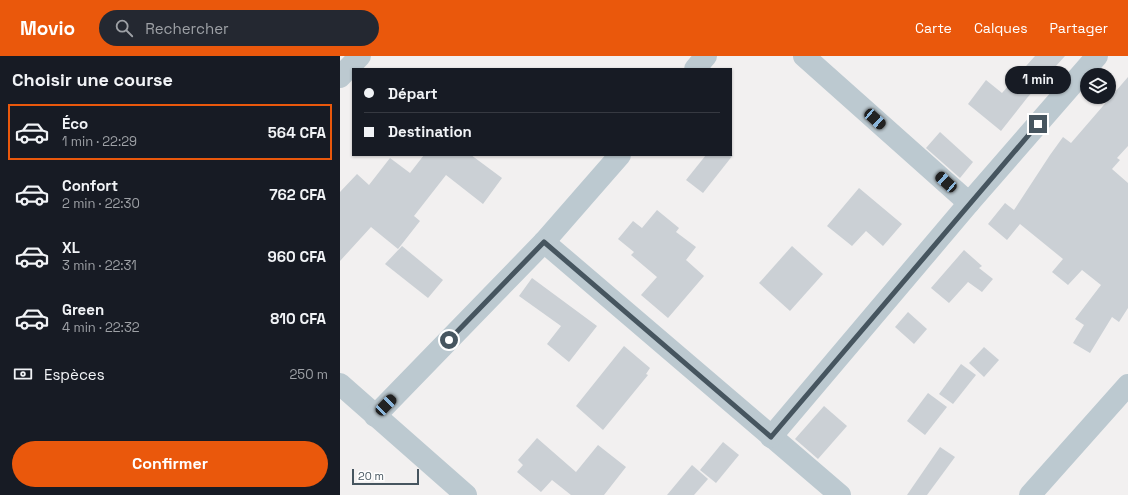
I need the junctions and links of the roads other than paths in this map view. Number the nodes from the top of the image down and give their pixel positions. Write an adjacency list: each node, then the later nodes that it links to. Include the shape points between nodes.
1 (360, 56): 6 (street)
2 (706, 56): 5 (street)
3 (804, 56): 8 (street)
4 (1097, 56): 8 (street)
5 (696, 68)
6 (340, 77)
7 (619, 156): 9 (street)
8 (969, 203): 13 (street)
9 (544, 242): 12 (street); 13 (street)
10 (340, 384): 12 (street)
11 (1128, 385): 16 (street)
12 (375, 416): 14 (street)
13 (771, 437): 15 (street)
14 (466, 495)
15 (840, 495)
16 (1030, 495)

